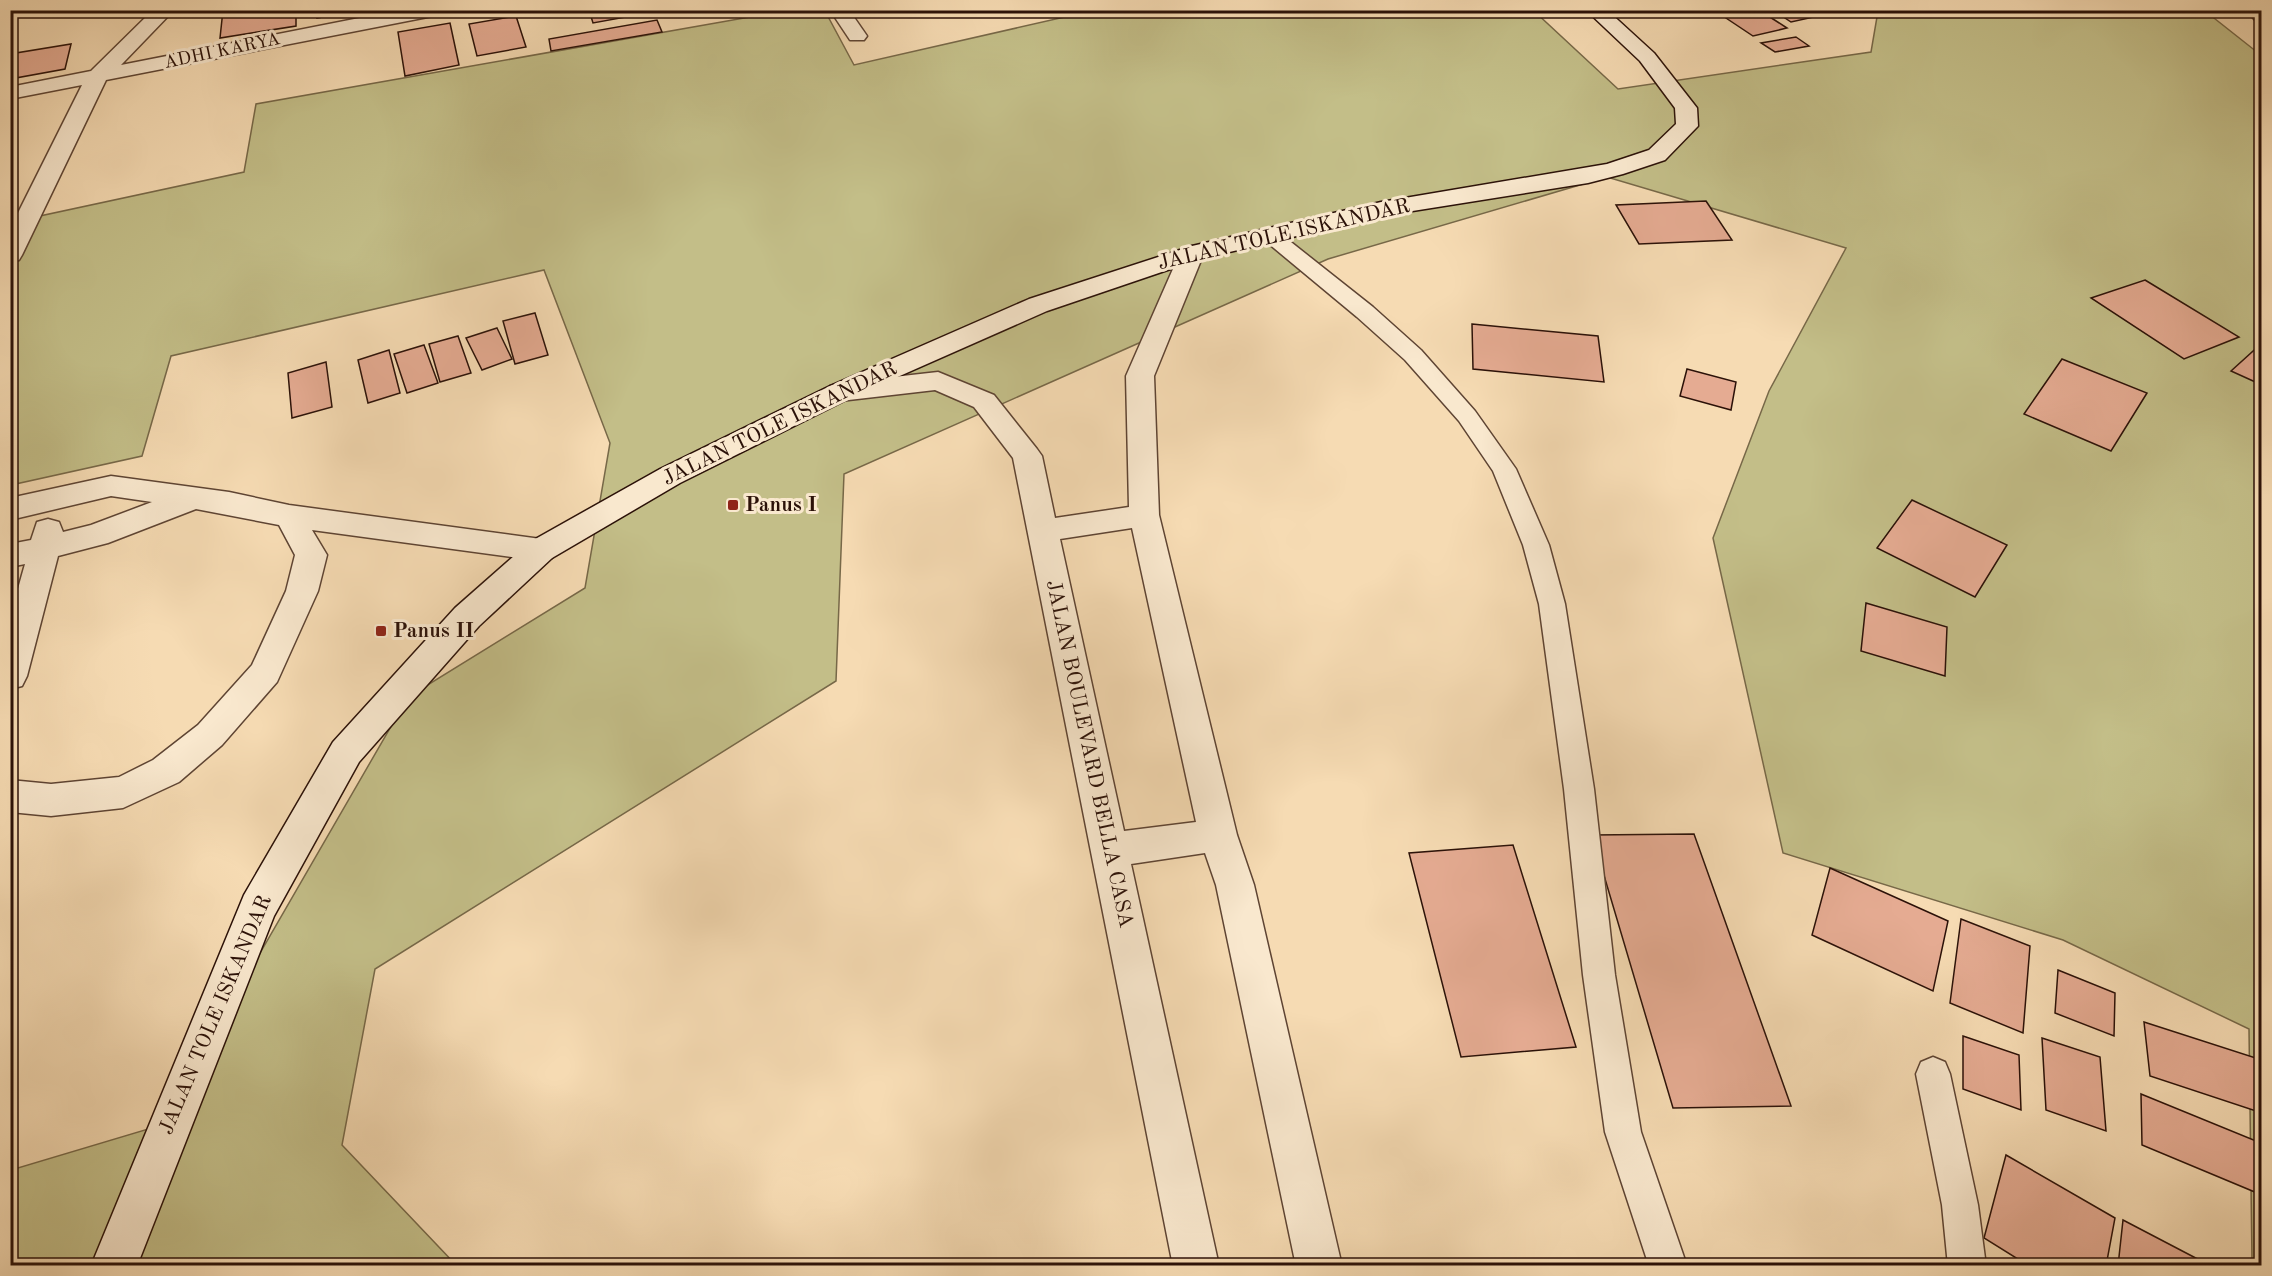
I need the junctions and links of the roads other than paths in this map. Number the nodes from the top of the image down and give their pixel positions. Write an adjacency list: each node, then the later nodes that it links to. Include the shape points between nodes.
1 (165, 10): 8 (street)
2 (433, 10): 8 (street, ADHI KARYA)
3 (839, 10): 7 (street)
4 (1595, 10): 10 (street, JALAN TOLE ISKANDAR, via 1647,57 1686,108 1688,126 1657,155 1588,176 1381,209)
5 (2254, 10): 6 (street)
6 (2262, 16)
7 (857, 36)
8 (97, 77): 9 (street, ADHI KARYA); 12 (street)
9 (10, 93)
10 (1270, 234): 11 (street, JALAN TOLE ISKANDAR); 31 (lane, via 1413,355 1467,416 1504,469 1536,545 1552,604 1578,778 1599,975 1623,1132)
11 (1192, 253): 13 (street, JALAN TOLE ISKANDAR, via 1038,305); 17 (street, via 1140,376)
12 (10, 255)
13 (840, 392): 19 (street, JALAN BOULEVARD BELLA CASA, via 938,381 984,401 1027,456); 21 (street, JALAN TOLE ISKANDAR, via 670,476)
14 (192, 498): 15 (street, via 111,486); 18 (street); 20 (street, via 97,535)
15 (53, 499): 16 (street); 20 (street)
16 (10, 509)
17 (1143, 515): 19 (street); 25 (street)
18 (289, 516): 21 (street); 24 (street, via 311,555 302,591 265,673 210,735 166,771 123,792 51,800)
19 (1043, 531): 26 (street, JALAN BOULEVARD BELLA CASA)
20 (45, 548): 22 (street); 23 (street)
21 (541, 550): 28 (street, JALAN TOLE ISKANDAR, via 467,617 346,752 258,908)
22 (10, 556)
23 (10, 676)
24 (10, 796)
25 (1218, 835): 26 (street); 30 (street, via 1235,885)
26 (1109, 850): 29 (street, JALAN BOULEVARD BELLA CASA)
27 (1933, 1074): 32 (lane, via 1960,1205)
28 (114, 1266)
29 (1196, 1266)
30 (1319, 1266)
31 (1668, 1266)
32 (1967, 1266)

